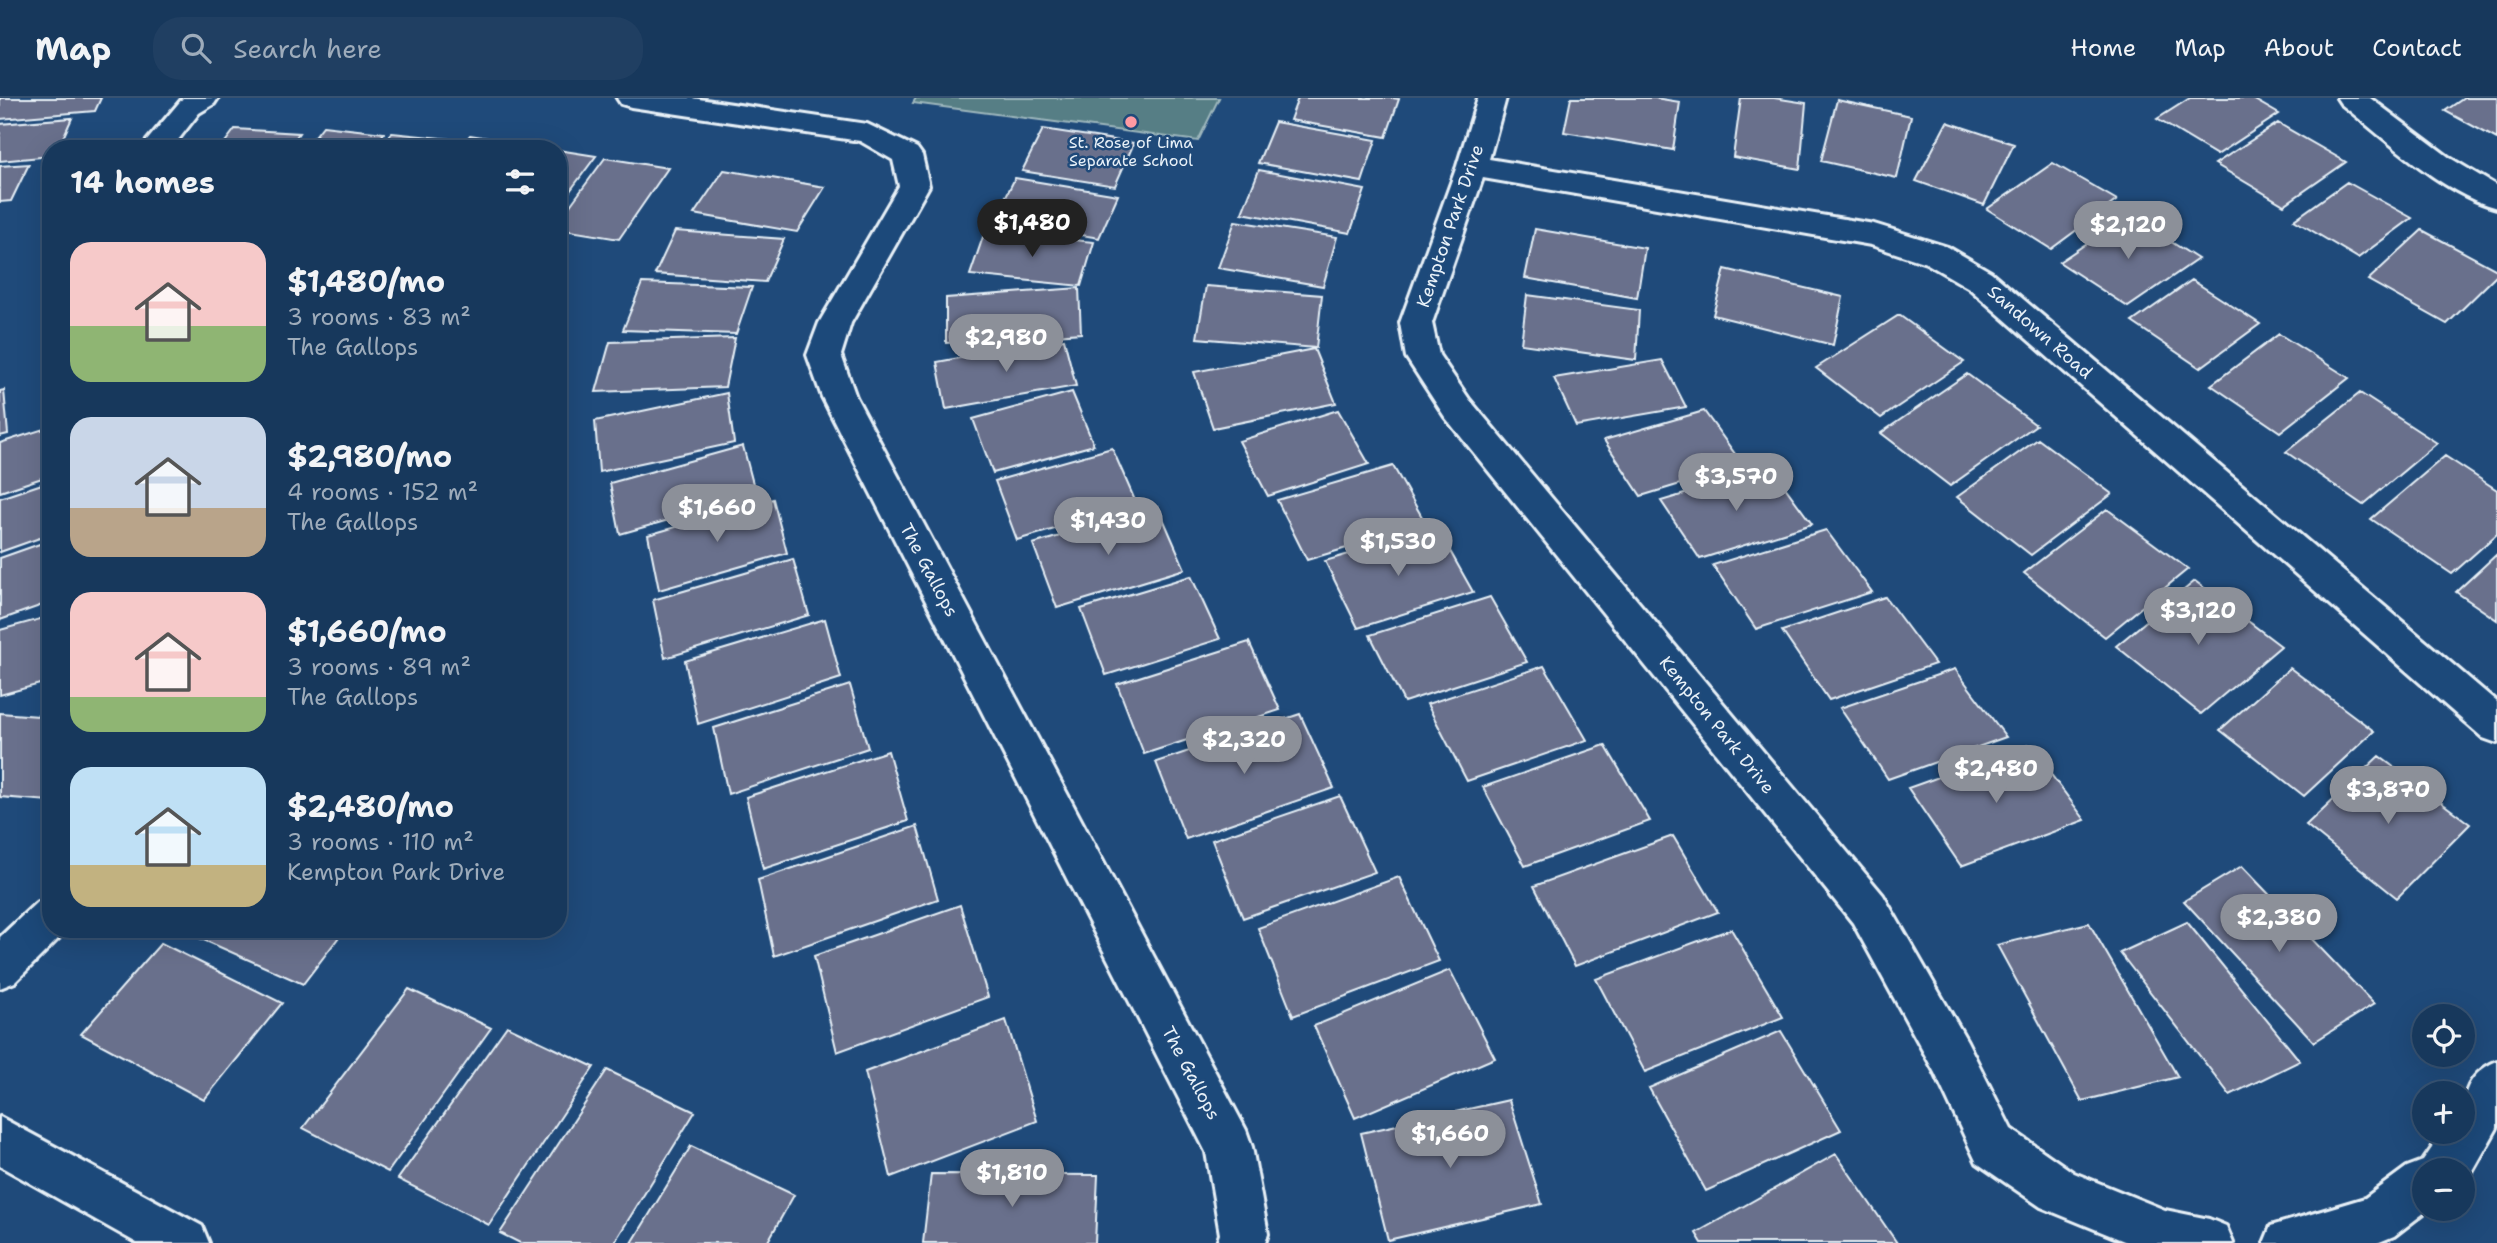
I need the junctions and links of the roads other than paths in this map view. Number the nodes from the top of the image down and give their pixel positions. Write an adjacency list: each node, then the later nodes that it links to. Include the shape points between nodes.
1 (204, 98): 5 (street, via 189,107)
2 (631, 98): 16 (street, The Gallops, via 867,133 907,155 914,186 835,323 824,355 839,397 1229,1147 1244,1234)
3 (1492, 98): 6 (street, Kempton Park Drive)
4 (2351, 98): 7 (street, via 2437,163)
5 (162, 140)
6 (1472, 166): 8 (street, Sandown Road, via 1874,235 1937,255 1980,280); 17 (street, Kempton Park Drive, via 1416,323 1423,357 1444,388 1868,909 1951,1057 1994,1146 2058,1189 2165,1234)
7 (2497, 198)
8 (2497, 726)
9 (42, 926): 10 (street)
10 (0, 967)
11 (2497, 1084): 13 (street)
12 (0, 1140): 15 (street)
13 (2454, 1158)
14 (2412, 1193): 18 (street, via 2377,1219)
15 (185, 1243)
16 (1241, 1243)
17 (2208, 1243)
18 (2288, 1243)

